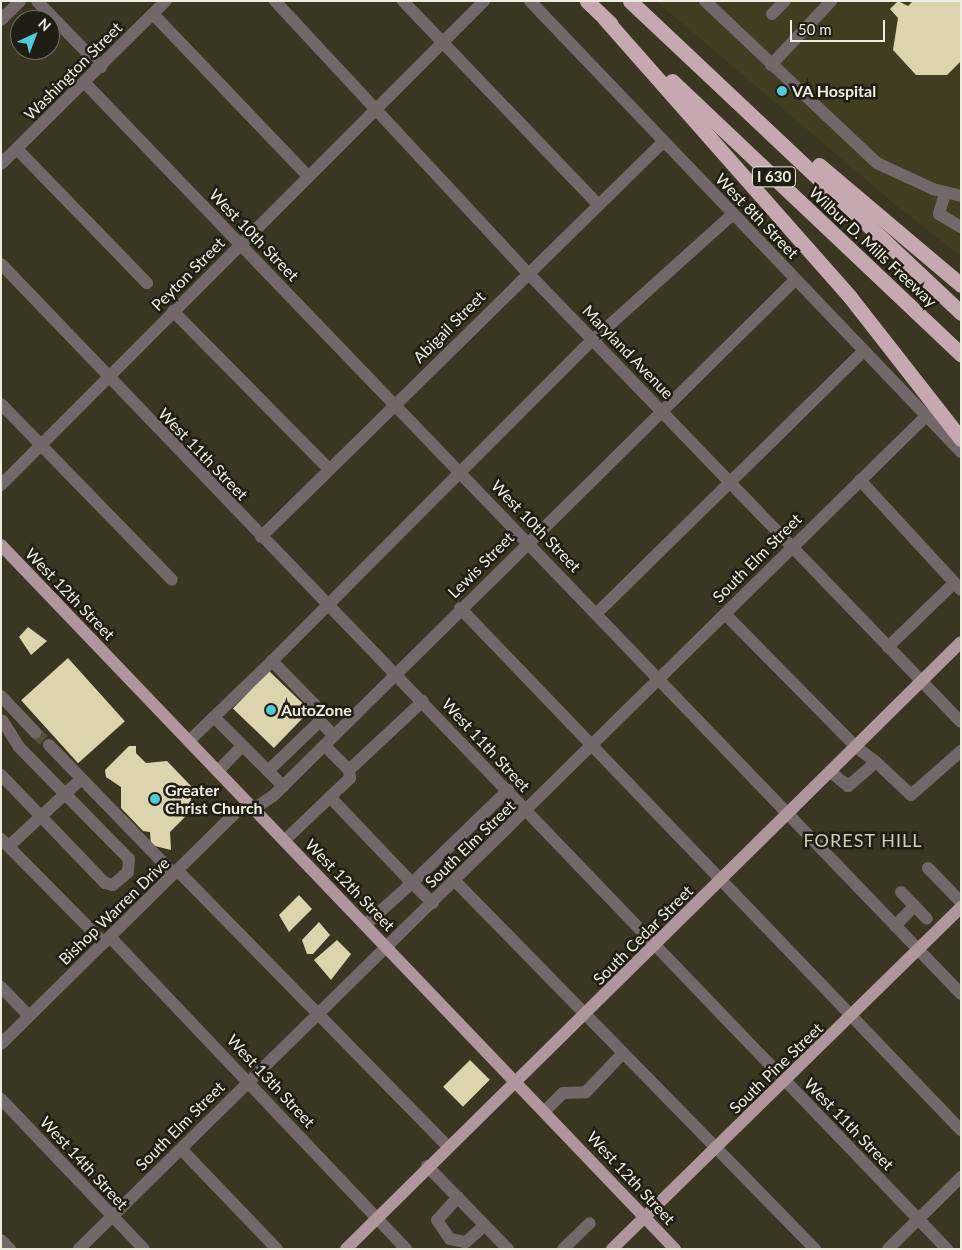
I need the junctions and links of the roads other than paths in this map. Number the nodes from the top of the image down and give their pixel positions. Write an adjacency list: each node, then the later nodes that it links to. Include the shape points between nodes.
1 (20, 1): 16 (street)
2 (37, 1): 19 (street)
3 (166, 1): 13 (street, Washington Street)
4 (275, 1): 22 (street, Maryland Avenue)
5 (403, 1): 17 (street)
6 (484, 1): 17 (street, Peyton Street)
7 (530, 1): 23 (street, West 8th Street)
8 (587, 1): 15 (highway, Wilbur D. Mills Freeway / I 630)
9 (630, 1): 20 (highway, Wilbur D. Mills Freeway / I 630)
10 (705, 1): 18 (street)
11 (785, 1): 14 (street)
12 (831, 1): 18 (street)
13 (153, 14): 19 (street, Washington Street); 26 (street)
14 (772, 14)
15 (605, 19): 42 (highway, Wilbur D. Mills Freeway / I 630); 48 (highway, via 850,297)
16 (1, 20)
17 (443, 43): 22 (street, Peyton Street); 29 (street)
18 (770, 65): 27 (street, via 877,163)
19 (101, 67): 21 (street, Washington Street)
20 (709, 72): 37 (highway); 39 (highway, Wilbur D. Mills Freeway / I 630)
21 (85, 83): 24 (street, Washington Street); 32 (street, West 10th Street)
22 (377, 108): 26 (street, Peyton Street); 34 (street, Maryland Avenue)
23 (663, 142): 29 (street, Abigail Street); 30 (street, West 8th Street)
24 (17, 149): 25 (street, Washington Street); 36 (street)
25 (1, 164)
26 (308, 176): 32 (street, Peyton Street)
27 (945, 193): 28 (street); 31 (street, via 939,214)
28 (961, 196)
29 (597, 203): 34 (street, Abigail Street)
30 (733, 214): 35 (street, West 8th Street); 40 (street)
31 (961, 227)
32 (240, 244): 38 (street, Peyton Street); 44 (street, West 10th Street)
33 (1, 264): 43 (street, West 11th Street)
34 (527, 272): 40 (street, Maryland Avenue); 44 (street, Abigail Street)
35 (795, 280): 41 (street, West 8th Street); 46 (street, Lewis Street)
36 (147, 283)
37 (961, 285)
38 (173, 311): 43 (street, Peyton Street); 51 (street)
39 (961, 312)
40 (594, 339): 46 (street, Maryland Avenue); 52 (street)
41 (864, 352): 47 (street, West 8th Street); 54 (street)
42 (961, 354)
43 (107, 378): 49 (street, Peyton Street); 56 (street, West 11th Street)
44 (396, 403): 51 (street, Abigail Street); 52 (street, West 10th Street)
45 (1, 404): 49 (street)
46 (662, 411): 54 (street, Maryland Avenue); 57 (street, Lewis Street)
47 (925, 418): 50 (street, West 8th Street); 53 (street, South Elm Street)
48 (961, 438)
49 (41, 446): 55 (street, Peyton Street); 60 (street)
50 (961, 452)
51 (329, 469): 56 (street, Abigail Street)
52 (460, 470): 57 (street, West 10th Street); 62 (street)
53 (860, 480): 59 (street, South Elm Street); 61 (street)
54 (730, 483): 59 (street, Maryland Avenue); 64 (street)
55 (1, 485)
56 (261, 537): 62 (street, West 11th Street)
57 (528, 541): 63 (street, Lewis Street); 64 (street, West 10th Street)
58 (1, 545): 81 (main road, West 12th Street)
59 (792, 546): 65 (street, South Elm Street); 67 (street, Maryland Avenue)
60 (172, 580)
61 (958, 586): 67 (street)
62 (329, 604): 68 (street); 69 (street, West 11th Street)
63 (460, 608): 69 (street, Lewis Street); 82 (street)
64 (597, 613): 70 (street, West 10th Street)
65 (725, 614): 70 (street, South Elm Street); 85 (street)
66 (961, 642): 71 (main road, South Cedar Street)
67 (888, 647): 71 (street, Maryland Avenue)
68 (272, 661): 75 (street); 76 (street, via 315,705)
69 (396, 673): 73 (street, West 11th Street); 80 (street, Lewis Street)
70 (658, 679): 82 (street, South Elm Street); 100 (street, West 10th Street)
71 (920, 681): 78 (street, Maryland Avenue); 85 (main road, South Cedar Street)
72 (1, 696): 74 (street)
73 (422, 701): 88 (street); 95 (street, West 11th Street)
74 (13, 708): 77 (street); 79 (street)
75 (214, 717): 81 (street); 84 (street)
76 (320, 721): 80 (street); 90 (street)
77 (2, 722): 96 (street, via 19,747)
78 (961, 722)
79 (35, 732)
80 (329, 740): 88 (street); 94 (street, Lewis Street)
81 (189, 741): 89 (main road, West 12th Street)
82 (594, 744): 99 (street, South Elm Street); 107 (street)
83 (49, 745): 93 (street)
84 (242, 746): 89 (street); 90 (street)
85 (856, 747): 87 (street); 91 (main road, South Cedar Street)
86 (961, 750): 87 (street, via 911,795)
87 (876, 762): 91 (street, via 848,786)
88 (349, 770): 97 (street, via 350,778)
89 (218, 771): 98 (main road, West 12th Street)
90 (268, 772): 94 (street)
91 (831, 772): 100 (main road, South Cedar Street)
92 (1, 775): 101 (street)
93 (81, 778): 96 (street); 105 (street)
94 (283, 786): 98 (street, Lewis Street)
95 (508, 790): 99 (street, West 11th Street); 108 (street)
96 (66, 794): 101 (street); 101 (street, via 129,858 131,866 117,882 106,883)
97 (330, 797): 102 (street); 108 (street)
98 (252, 807): 102 (main road, West 12th Street); 105 (street, Bishop Warren Drive, via 236,812)
99 (526, 811): 106 (street, South Elm Street); 119 (street, West 11th Street)
100 (788, 815): 107 (main road, South Cedar Street); 116 (street, West 10th Street)
101 (42, 818): 103 (street)
102 (285, 840): 115 (main road, West 12th Street)
103 (5, 843): 117 (street, West 13th Street)
104 (928, 868): 110 (street)
105 (176, 872): 117 (street, Bishop Warren Drive); 123 (street)
106 (456, 881): 111 (street, South Elm Street); 124 (street)
107 (720, 881): 119 (main road, South Cedar Street); 126 (street)
108 (412, 883): 111 (street); 115 (street)
109 (901, 892): 112 (street)
110 (961, 902)
111 (433, 903): 118 (street, South Elm Street)
112 (914, 906): 114 (street); 116 (street)
113 (961, 908): 120 (main road, South Pine Street)
114 (927, 919)
115 (365, 925): 118 (main road, West 12th Street)
116 (895, 926): 120 (street, West 10th Street)
117 (107, 940): 125 (street, Bishop Warren Drive); 129 (street, West 13th Street)
118 (385, 945): 123 (street, South Elm Street); 130 (main road, West 12th Street)
119 (656, 945): 124 (main road, South Cedar Street); 131 (street, West 11th Street)
120 (918, 950): 122 (street, West 10th Street); 126 (main road, South Pine Street)
121 (1, 987): 125 (street)
122 (961, 994)
123 (316, 1012): 129 (street, South Elm Street); 135 (street)
124 (587, 1014): 128 (street, via 591,1024); 130 (main road, South Cedar Street)
125 (29, 1016): 127 (street, Bishop Warren Drive)
126 (852, 1017): 131 (main road, South Pine Street); 134 (street)
127 (1, 1044)
128 (623, 1053): 133 (street, via 586,1092 563,1092); 137 (street)
129 (248, 1081): 136 (street, South Elm Street); 143 (street, West 13th Street)
130 (516, 1081): 133 (main road, West 12th Street); 135 (main road, South Cedar Street)
131 (786, 1082): 137 (main road, South Pine Street); 144 (street, West 11th Street)
132 (1, 1099): 141 (street, West 14th Street)
133 (545, 1111): 142 (main road, West 12th Street)
134 (961, 1130)
135 (447, 1146): 138 (main road, South Cedar Street)
136 (181, 1148): 141 (street, South Elm Street); 151 (street)
137 (718, 1148): 142 (main road, South Pine Street); 158 (street)
138 (427, 1166): 140 (street); 143 (main road, South Cedar Street)
139 (961, 1177): 144 (street)
140 (458, 1197): 146 (street); 146 (street, via 437,1220 450,1239 466,1242)
141 (112, 1215): 149 (street, South Elm Street); 150 (street, West 14th Street)
142 (646, 1217): 156 (main road, South Pine Street); 157 (main road, West 12th Street)
143 (377, 1218): 152 (main road, South Cedar Street); 153 (street, West 13th Street)
144 (918, 1219): 159 (street); 160 (street, West 11th Street)
145 (590, 1223): 155 (street)
146 (485, 1225): 154 (street)
147 (1, 1240): 148 (street)
148 (10, 1249)
149 (79, 1249)
150 (144, 1249)
151 (278, 1249)
152 (346, 1249)
153 (406, 1249)
154 (508, 1249)
155 (564, 1249)
156 (612, 1249)
157 (675, 1249)
158 (814, 1249)
159 (888, 1249)
160 (947, 1249)

